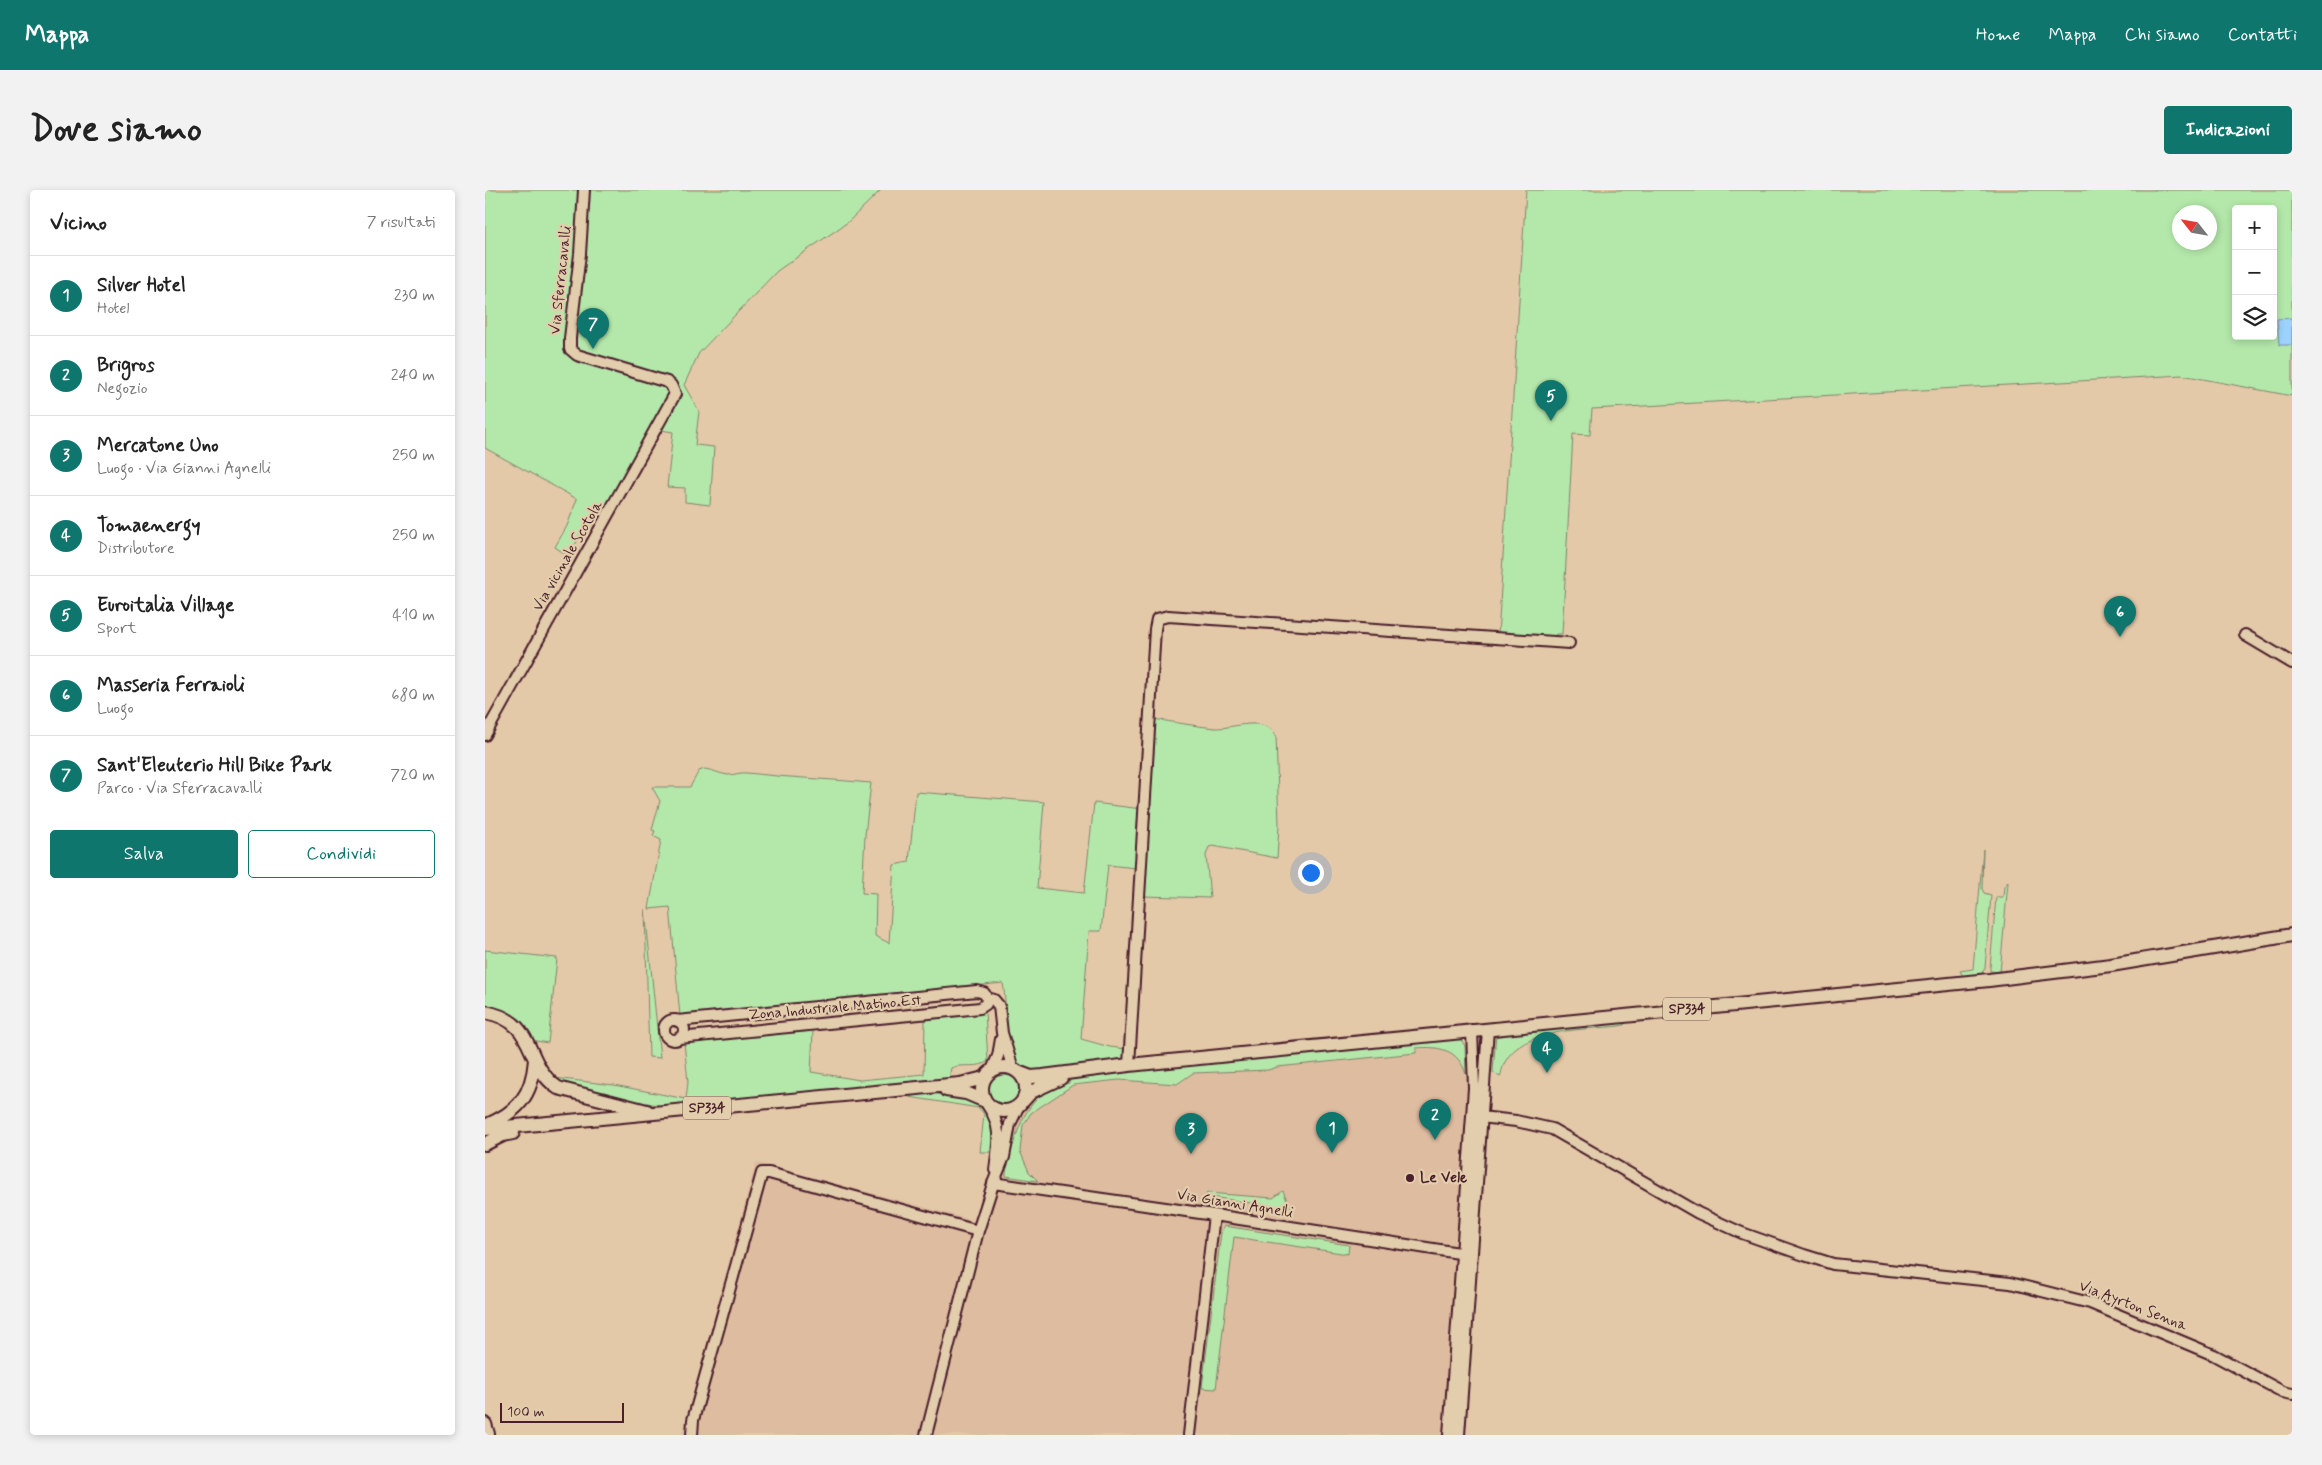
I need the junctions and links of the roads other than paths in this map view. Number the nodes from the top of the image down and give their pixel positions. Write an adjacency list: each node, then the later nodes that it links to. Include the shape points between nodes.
1 (584, 190): 2 (street, Via Sferracavalli, via 570,349 581,356 663,381)
2 (674, 390): 6 (street, Via vicinale Scotola, via 673,399)
3 (2245, 635): 5 (street)
4 (1569, 643): 20 (street, via 1168,616 1157,619)
5 (2292, 663)
6 (485, 735)
7 (2292, 935): 15 (main road, SP334, via 2111,965 2009,977)
8 (897, 998): 9 (street, Zona Industriale Matino Est, via 980,991); 11 (street, Zona Industriale Matino Est); 12 (street)
9 (987, 998): 12 (street, Zona Industriale Matino Est, via 986,1004 980,1008); 17 (street, via 999,1006)
10 (485, 1012): 19 (main road, via 514,1024 525,1036)
11 (766, 1012): 13 (street, Zona Industriale Matino Est); 14 (street)
12 (898, 1017): 14 (street, Zona Industriale Matino Est)
13 (677, 1020): 18 (street, via 684,1031); 18 (street, via 667,1023 664,1032 670,1039)
14 (767, 1029): 18 (street, Zona Industriale Matino Est)
15 (1488, 1029): 16 (main road, SP334); 29 (street)
16 (1473, 1030): 20 (main road, SP334); 28 (street)
17 (1002, 1033): 21 (street); 23 (street, via 998,1056)
18 (679, 1038)
19 (535, 1060): 27 (main road, via 549,1082 558,1088 638,1107); 31 (main road, via 533,1078 522,1103)
20 (1129, 1065): 22 (main road, SP334)
21 (1016, 1070): 22 (main road, SP334, via 1031,1076); 23 (main road, SP334, via 1003,1066); 26 (main road, via 1026,1089)
22 (1080, 1072): 26 (main road, SP334, via 1040,1087)
23 (988, 1074): 24 (main road, SP334, via 969,1082); 25 (main road, via 981,1089)
24 (929, 1086): 25 (main road, SP334, via 966,1093); 27 (main road, SP334)
25 (987, 1103): 26 (main road, SP334, via 1004,1112); 35 (street, via 995,1116 999,1134)
26 (1019, 1105): 35 (street)
27 (650, 1113): 30 (main road, SP334)
28 (1472, 1116): 29 (street, Via Ayrton Senna); 33 (street)
29 (1483, 1116): 34 (street); 40 (street, Via Ayrton Senna, via 1552,1129 1698,1213 1742,1233 1833,1264 2010,1283 2090,1303 2213,1355)
30 (537, 1126): 31 (main road, SP334); 32 (main road, via 503,1135)
31 (485, 1128)
32 (485, 1144)
33 (1468, 1166): 34 (street); 38 (street)
34 (1479, 1166): 39 (street)
35 (993, 1182): 36 (street, Via Gianni Agnelli); 37 (street)
36 (1214, 1215): 38 (street, Via Gianni Agnelli); 46 (street)
37 (978, 1231): 44 (street, via 762,1173 695,1410); 45 (street)
38 (1461, 1254): 39 (street, Via Gianni Agnelli); 47 (street)
39 (1472, 1255): 48 (street)
40 (2292, 1394)
41 (485, 1424): 43 (main road)
42 (485, 1430): 43 (main road)
43 (488, 1435)
44 (691, 1435)
45 (926, 1435)
46 (1189, 1435)
47 (1449, 1435)
48 (1459, 1435)

